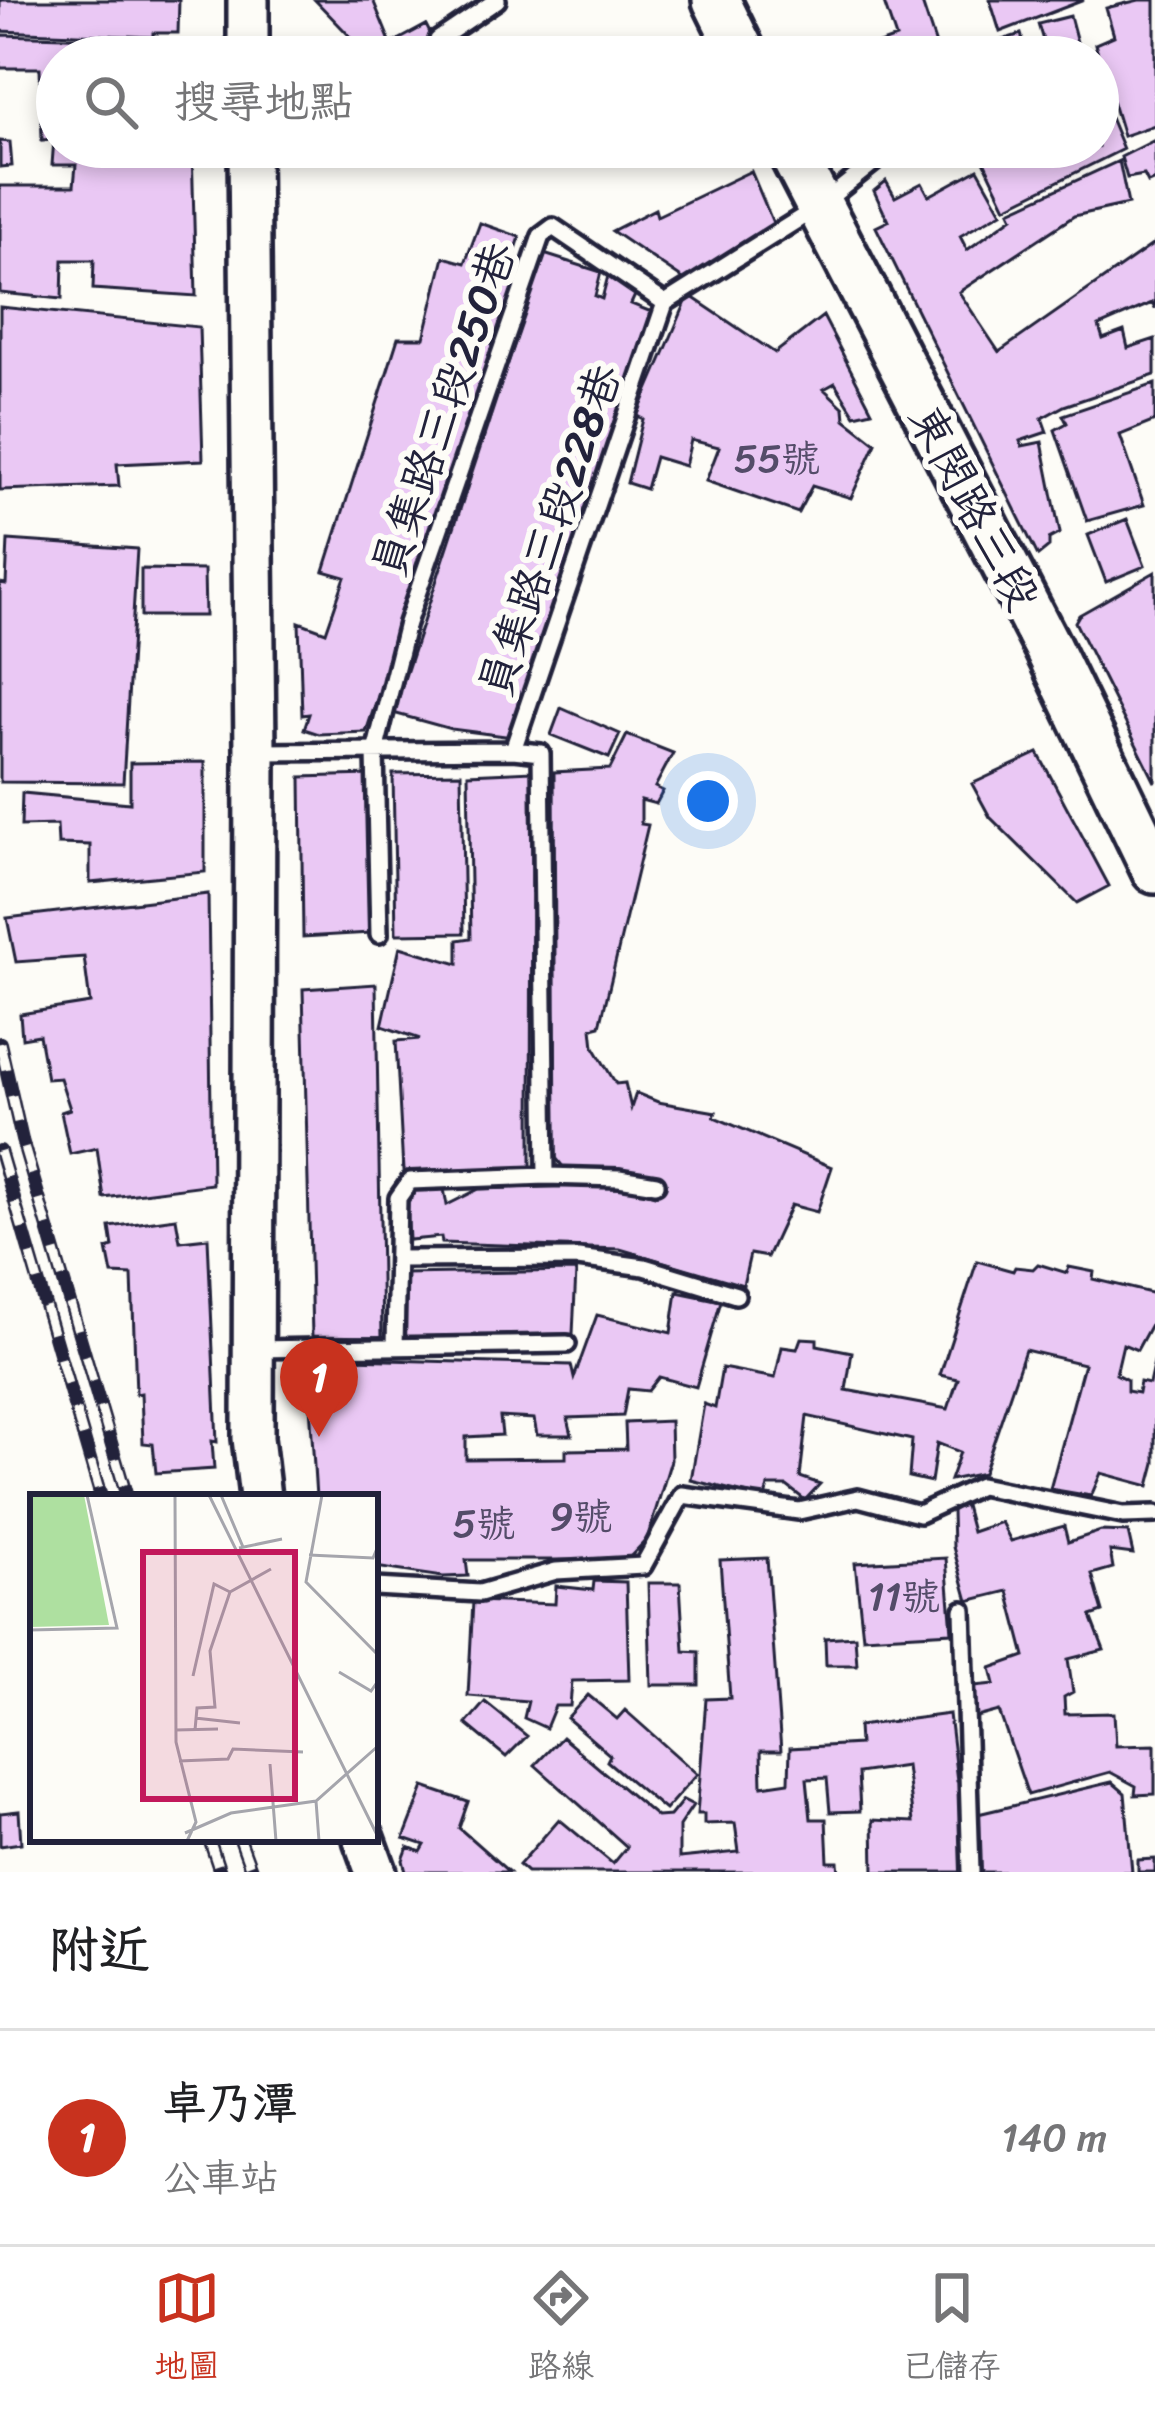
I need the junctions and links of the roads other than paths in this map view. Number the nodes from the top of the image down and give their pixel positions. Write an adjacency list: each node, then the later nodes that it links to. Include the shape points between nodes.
1 (248, 0): 4 (street)
2 (497, 0): 5 (lane)
3 (716, 0): 6 (main road)
4 (248, 36)
5 (444, 36)
6 (734, 36)
7 (249, 168): 13 (street)
8 (799, 168): 10 (main road, 東閔路三段)
9 (867, 168): 10 (lane)
10 (818, 207): 11 (lane); 15 (main road, 東閔路三段)
11 (665, 303): 12 (lane, 員集路三段228巷); 14 (lane, 員集路三段250巷, via 554,227 541,236 406,623)
12 (512, 750): 14 (lane); 17 (lane, 員集路三段228巷, via 541,753)
13 (255, 752): 14 (lane); 23 (street)
14 (375, 752): 16 (lane, 員集路三段250巷)
15 (1155, 869)
16 (379, 934)
17 (546, 1176): 18 (lane); 19 (lane, via 410,1180 398,1198)
18 (656, 1184)
19 (397, 1259): 20 (lane, via 578,1258 644,1267); 22 (lane)
20 (736, 1295)
21 (567, 1344): 22 (lane)
22 (395, 1346): 23 (lane)
23 (254, 1348): 24 (street)
24 (260, 1494)
25 (1155, 1514): 26 (lane, via 980,1486 920,1514 858,1498 799,1511 682,1496 643,1566 556,1571 480,1593)
26 (378, 1587)
27 (963, 1610): 28 (lane)
28 (971, 1872)

